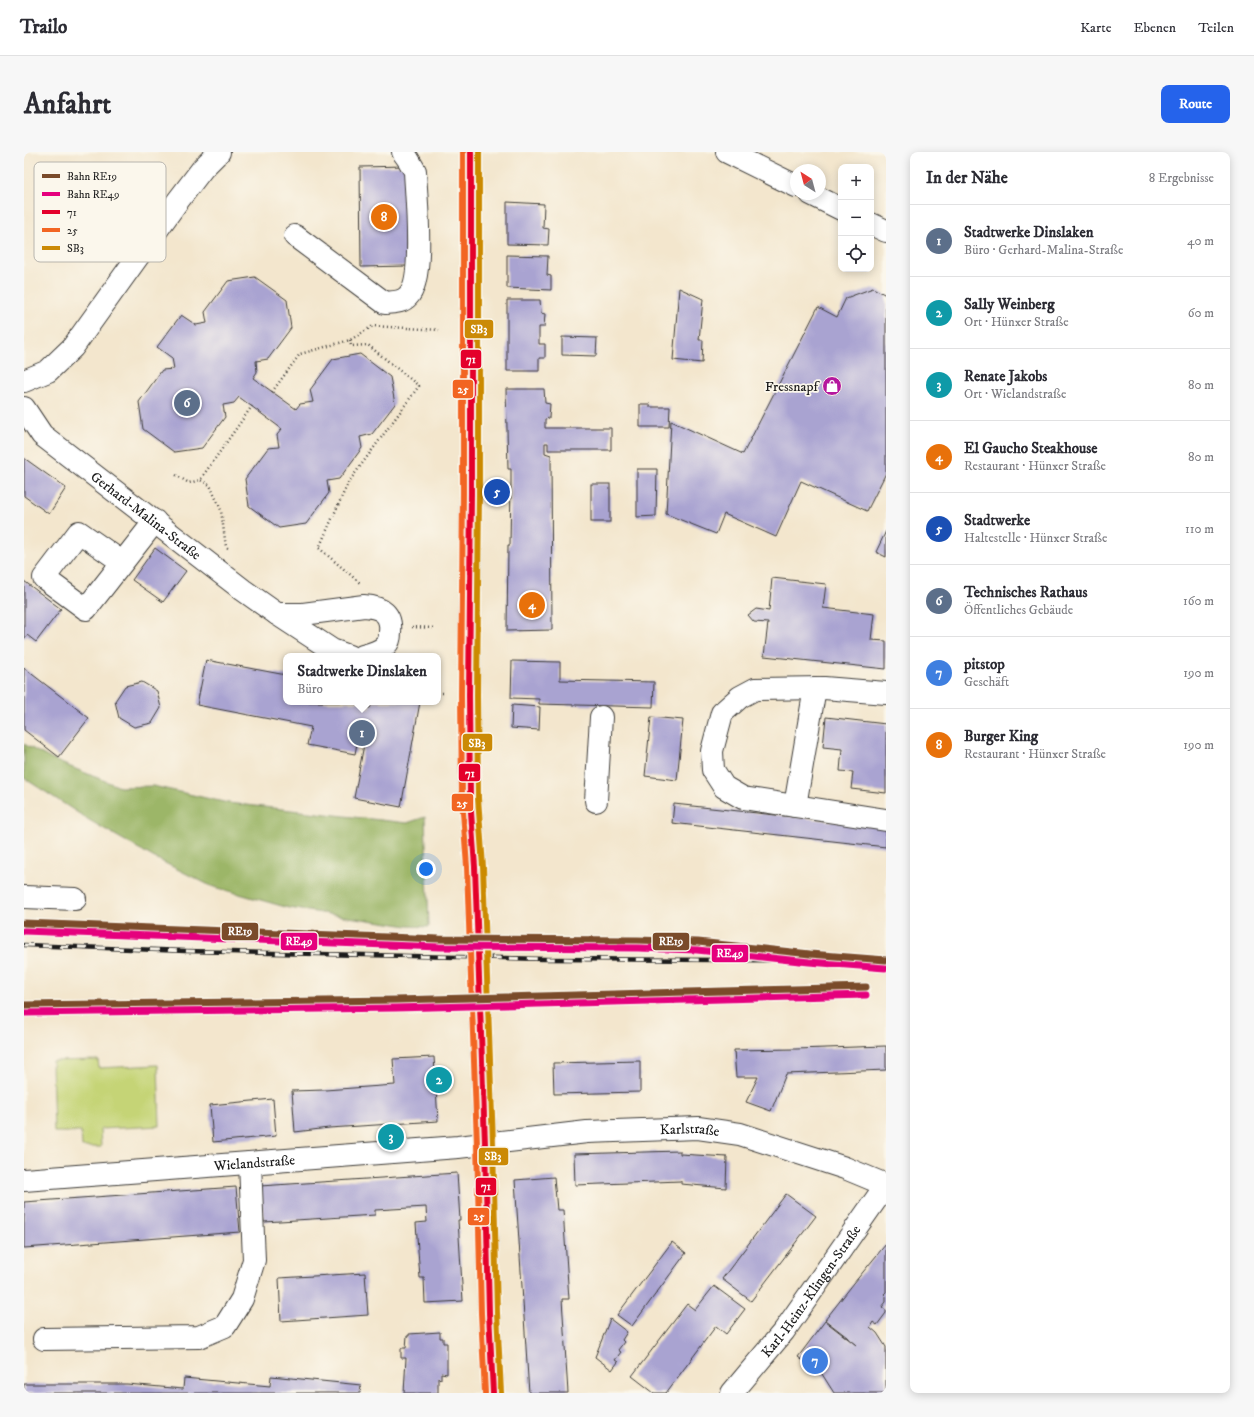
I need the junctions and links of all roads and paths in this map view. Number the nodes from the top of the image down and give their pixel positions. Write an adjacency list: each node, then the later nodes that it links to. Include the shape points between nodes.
1 (219, 152): 8 (street)
2 (402, 152): 11 (street, via 415,171 419,261 416,283 409,296 398,302 385,303)
3 (471, 152): 36 (street, via 470,798 475,866)
4 (727, 152): 5 (street)
5 (790, 183)
6 (823, 200): 7 (street)
7 (838, 208)
8 (166, 217)
9 (874, 225): 10 (street)
10 (886, 231)
11 (295, 236)
12 (134, 262): 15 (street, via 73,347 48,371)
13 (439, 330): 14 (path, via 372,326)
14 (350, 340): 16 (path, via 300,354); 24 (path, via 351,346 368,345 419,386 348,483 319,548 365,587)
15 (24, 381)
16 (272, 392)
17 (252, 406): 20 (path)
18 (24, 408): 21 (street, Gerhard-Malina-Straße, via 42,435)
19 (176, 475): 20 (path, via 189,483)
20 (200, 480): 22 (path, via 210,486 221,510 226,547)
21 (155, 521): 23 (street); 25 (street, Gerhard-Malina-Straße)
22 (232, 551)
23 (122, 562)
24 (371, 606): 25 (street, via 303,614); 27 (street, via 388,616 391,627 386,645)
25 (277, 614): 26 (street, Gerhard-Malina-Straße)
26 (340, 653)
27 (374, 653)
28 (815, 688): 29 (street); 32 (street); 32 (street, via 755,689 740,696 722,713 712,751 713,770 724,787 743,798)
29 (886, 693)
30 (601, 718): 31 (street)
31 (596, 801)
32 (795, 806): 33 (street)
33 (886, 820)
34 (24, 897): 35 (street)
35 (75, 899)
36 (485, 1144): 37 (street, Wielandstraße); 39 (street, Karlstraße, via 587,1132 698,1128 740,1134 845,1168); 41 (street, via 488,1313)
37 (250, 1163): 38 (street, Wielandstraße); 40 (street, via 254,1260 242,1299 225,1326 200,1337)
38 (24, 1180)
39 (886, 1185): 42 (street, Karl-Heinz-Klingen-Straße, via 784,1331)
40 (44, 1339)
41 (493, 1393)
42 (732, 1393)

